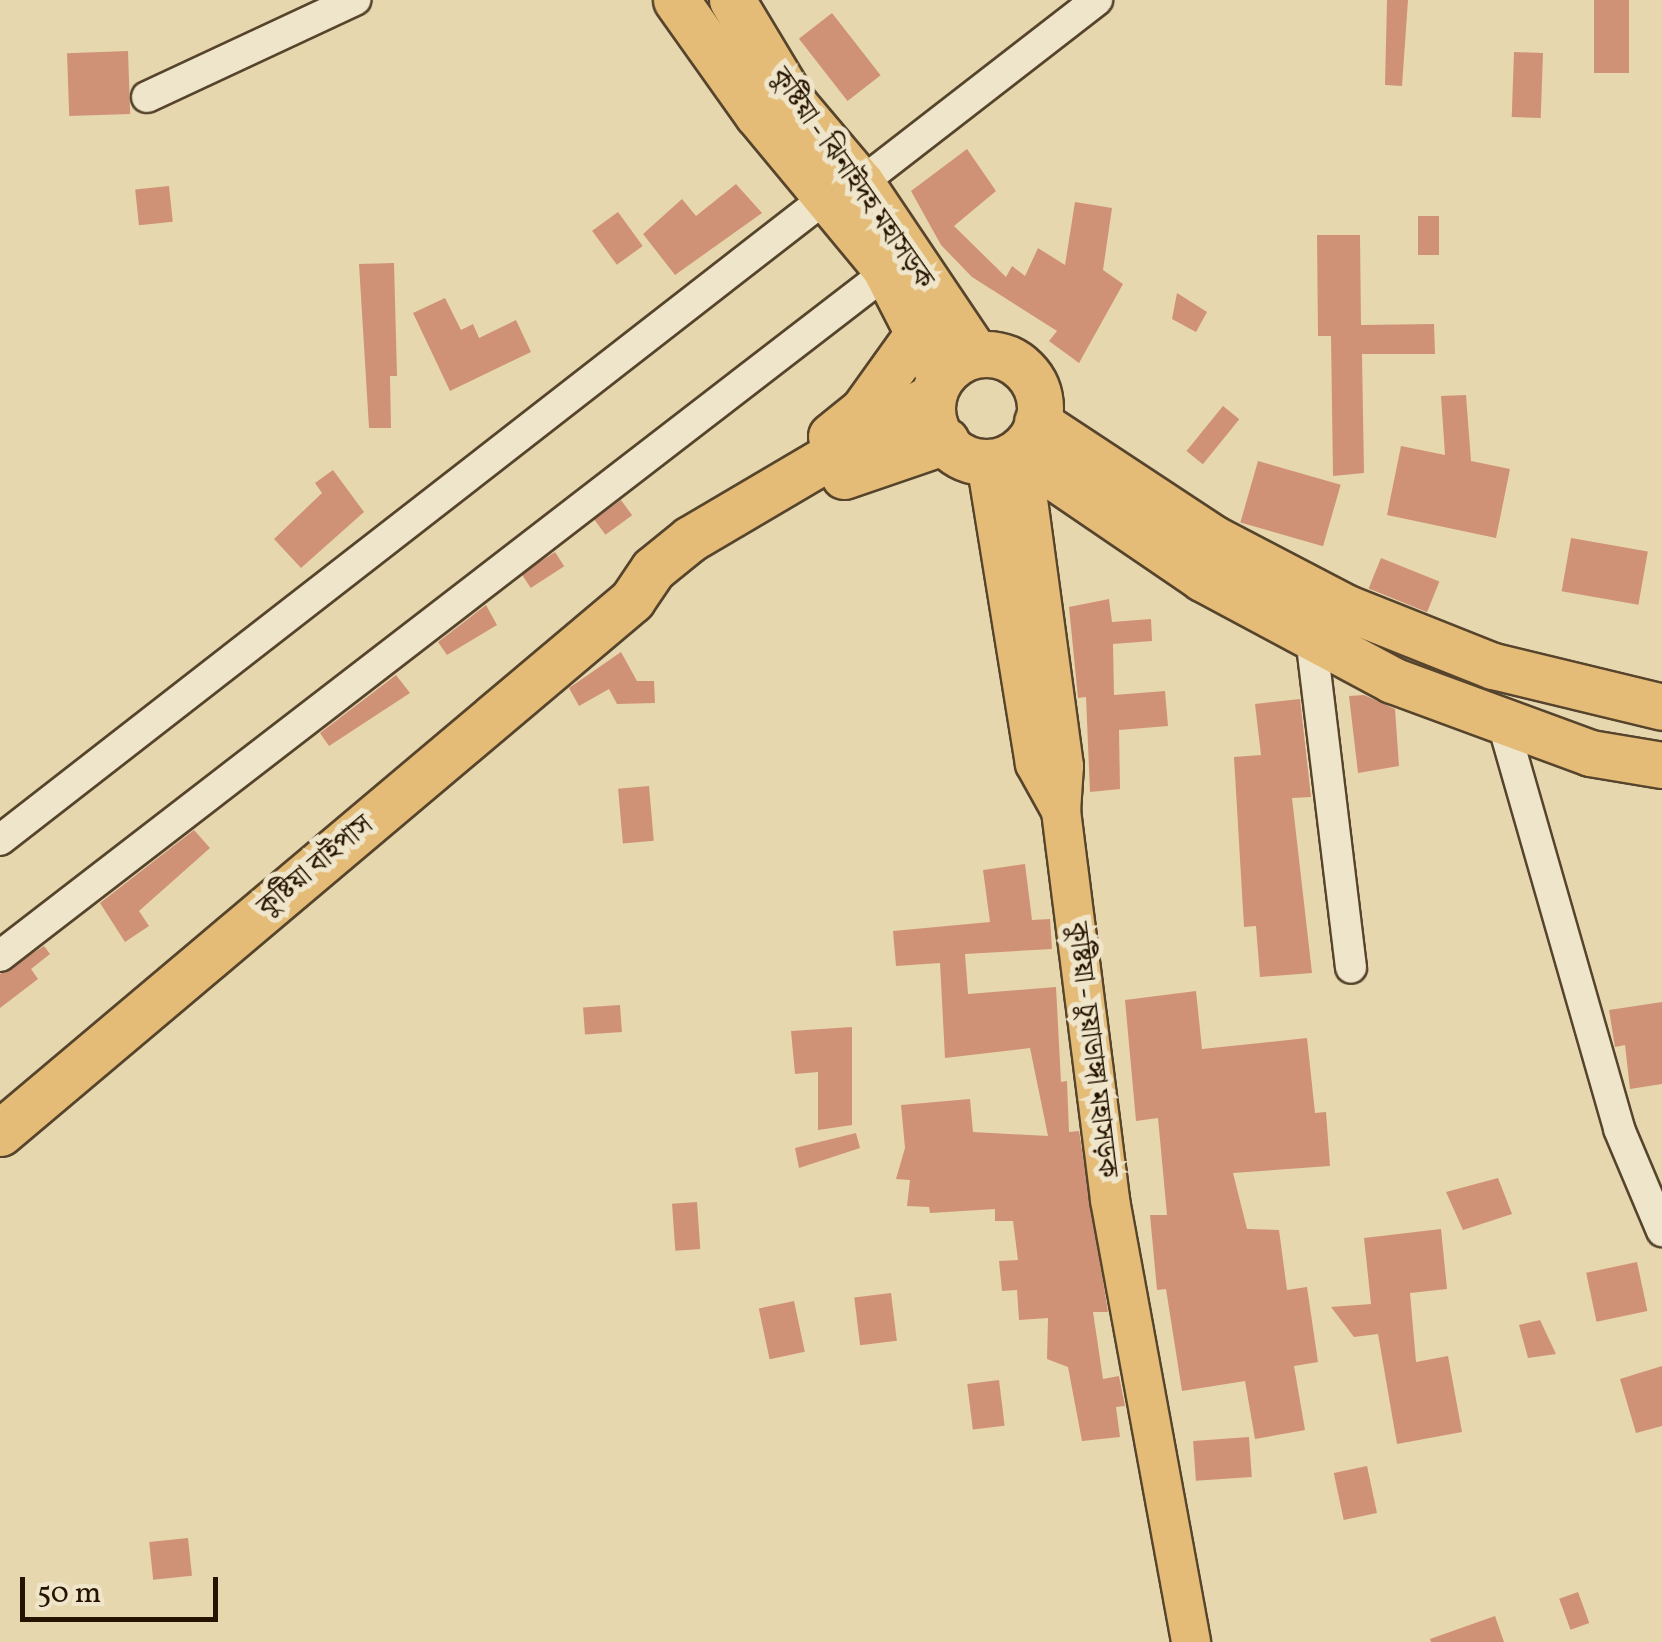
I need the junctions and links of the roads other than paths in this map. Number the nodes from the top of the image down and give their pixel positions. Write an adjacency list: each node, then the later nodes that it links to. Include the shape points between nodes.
1 (356, 0): 5 (street)
2 (732, 0): 6 (highway, কুষ্টিয়া - ঝিনাইদহ মহাসড়ক)
3 (1097, 0): 6 (street)
4 (680, 1): 6 (highway, কুষ্টিয়া - ঝিনাইদহ মহাসড়ক, via 757,114)
5 (147, 97)
6 (854, 201): 7 (highway, কুষ্টিয়া - ঝিনাইদহ মহাসড়ক); 16 (street)
7 (895, 267): 8 (highway); 9 (highway, কুষ্টিয়া - ঝিনাইদহ মহাসড়ক); 17 (street)
8 (916, 336): 9 (highway); 11 (highway, via 863,410)
9 (950, 375): 10 (highway); 10 (highway, via 1004,357 1028,377 1038,400); 11 (highway, কুষ্টিয়া বাইপাস)
10 (995, 449): 11 (highway); 12 (highway); 13 (highway, via 1213,538 1347,608 1493,666); 21 (main road, কুষ্টিয়া - চুয়াডাঙ্গা মহাসড়ক, via 1026,485 1110,1200)
11 (756, 516): 19 (highway, কুষ্টিয়া বাইপাস, via 690,539 653,569 632,600)
12 (1311, 636): 14 (highway, via 1392,680); 18 (street)
13 (1662, 708)
14 (1502, 720): 15 (highway, via 1590,753); 20 (street, via 1619,1129)
15 (1662, 765)
16 (0, 840)
17 (0, 956)
18 (1351, 968)
19 (0, 1133)
20 (1662, 1232)
21 (1191, 1642)

